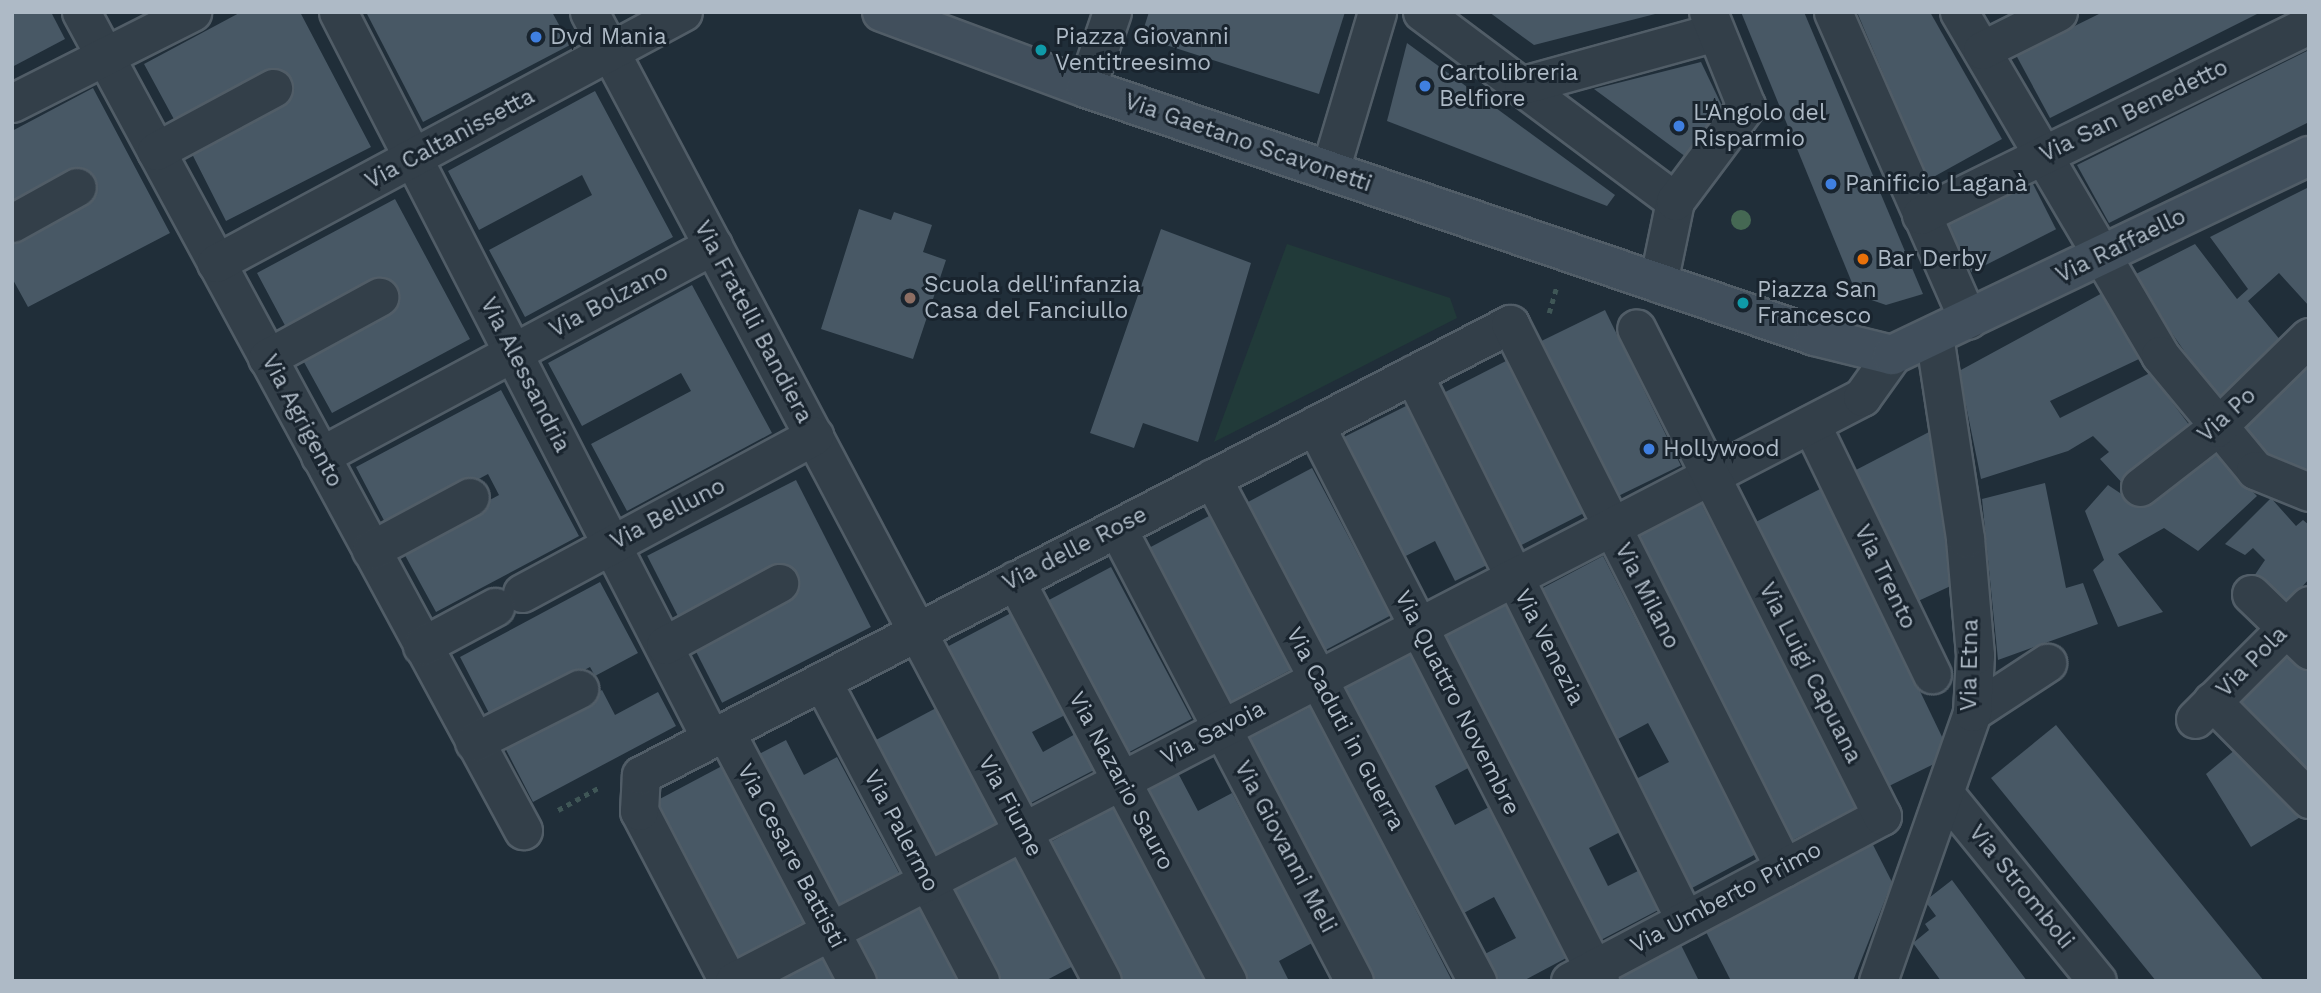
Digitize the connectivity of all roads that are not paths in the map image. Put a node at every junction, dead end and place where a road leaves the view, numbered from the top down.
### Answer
1 (81, 12) edge
2 (191, 12) edge
3 (338, 12) edge
4 (589, 12) edge
5 (683, 12) edge
6 (881, 12) edge
7 (1112, 12) edge
8 (1377, 12) edge
9 (1422, 12) edge
10 (1833, 12) edge
11 (1959, 12) edge
12 (2058, 12) edge
13 (1711, 22) edge
14 (2309, 25) edge
15 (1982, 50) junction
16 (612, 54) junction
17 (105, 57) junction
18 (1523, 85) junction
19 (273, 88) dead end
20 (1086, 88) junction
21 (12, 103) edge
22 (156, 151) junction
23 (2043, 155) junction
24 (2309, 156) edge
25 (413, 159) junction
26 (1330, 170) junction
27 (77, 187) dead end
28 (1669, 197) junction
29 (1921, 215) junction
30 (12, 222) edge
31 (713, 245) junction
32 (2103, 255) junction
33 (216, 263) junction
34 (1658, 283) junction
35 (379, 297) dead end
36 (1510, 324) joint
37 (1636, 328) dead end
38 (1951, 328) junction
39 (2309, 337) edge
40 (513, 353) junction
41 (1892, 355) junction
42 (267, 358) junction
43 (1413, 374) junction
44 (1811, 424) junction
45 (1315, 425) junction
46 (2216, 428) junction
47 (814, 436) junction
48 (320, 456) junction
49 (1212, 478) junction
50 (1701, 480) junction
51 (2140, 487) dead end
52 (2308, 492) edge
53 (470, 497) dead end
54 (1612, 526) junction
55 (1117, 528) junction
56 (612, 544) junction
57 (371, 550) junction
58 (1514, 577) junction
59 (1015, 580) junction
60 (779, 583) dead end
61 (2250, 594) dead end
62 (1418, 627) junction
63 (2301, 628) edge
64 (917, 631) junction
65 (666, 645) junction
66 (422, 646) junction
67 (2048, 663) dead end
68 (1932, 674) dead end
69 (1318, 678) junction
70 (822, 681) junction
71 (579, 689) dead end
72 (1972, 712) junction
73 (1222, 728) junction
74 (718, 735) junction
75 (474, 742) junction
76 (1121, 780) junction
77 (1945, 794) junction
78 (2309, 799) edge
79 (1882, 816) joint
80 (523, 830) road end
81 (1023, 831) junction
82 (1784, 868) junction
83 (927, 880) junction
84 (1685, 920) junction
85 (830, 931) junction
86 (1588, 977) edge
87 (728, 981) edge
88 (734, 981) edge
89 (857, 981) edge
90 (980, 981) edge
91 (1102, 981) edge
92 (1227, 981) edge
93 (1354, 981) edge
94 (1477, 981) edge
95 (1878, 981) edge
96 (2097, 981) edge

1 - 17 street, Via Agrigento
2 - 17 street
3 - 25 street, Via Alessandria
4 - 16 street, Via Fratelli Bandiera
5 - 16 street, Via Caltanissetta
6 - 20 main road, Via Gaetano Scavonetti
7 - 20 street
8 - 26 street
9 - 18 street
10 - 29 street, Via Etna
11 - 15 street
12 - 15 street
13 - 18 street
13 - 28 street
14 - 23 street, Via San Benedetto
15 - 23 street
16 - 25 street, Via Caltanissetta
16 - 31 street, Via Fratelli Bandiera
17 - 21 street
17 - 22 street, Via Agrigento
18 - 28 street
19 - 22 street
20 - 26 main road, Via Gaetano Scavonetti
22 - 33 street, Via Agrigento
23 - 29 street, Via San Benedetto
23 - 32 street
24 - 32 main road, Via Raffaello
25 - 33 street, Via Caltanissetta
25 - 40 street, Via Alessandria
26 - 34 main road, Via Gaetano Scavonetti
27 - 30 street
28 - 34 street
29 - 38 street, Via Etna
31 - 40 street, Via Bolzano
31 - 47 street, Via Fratelli Bandiera
32 - 38 main road, Via Raffaello
32 - 46 street
33 - 42 street, Via Agrigento
34 - 41 main road, Via Gaetano Scavonetti
35 - 42 street
36 - 43 street, Via delle Rose
36 - 54 street, Via Milano
37 - 50 street, Via Luigi Capuana
38 - 41 main road, Via Raffaello
38 - 72 street, Via Etna
39 - 46 street, Via Po
40 - 48 street, Via Bolzano
40 - 56 street, Via Alessandria
41 - 44 street, Via Savoia
42 - 48 street, Via Agrigento
43 - 45 street, Via delle Rose
43 - 58 street, Via Venezia
44 - 50 street, Via Savoia
44 - 68 street, Via Trento
45 - 49 street, Via delle Rose
45 - 62 street, Via Quattro Novembre
46 - 51 street, Via Po
46 - 52 street
47 - 56 street, Via Belluno
47 - 64 street, Via Fratelli Bandiera
48 - 57 street, Via Agrigento
49 - 55 street, Via delle Rose
49 - 69 street, Via Caduti in Guerra
50 - 54 street, Via Savoia
50 - 79 street, Via Luigi Capuana
53 - 57 street
54 - 58 street, Via Savoia
54 - 82 street, Via Milano
55 - 59 street, Via delle Rose
55 - 73 street, Via Giovanni Meli
56 - 65 street, Via Alessandria
56 - 66 street, Via Belluno
57 - 66 street, Via Agrigento
58 - 62 street, Via Savoia
58 - 84 street, Via Venezia
59 - 64 street, Via delle Rose
59 - 76 street, Via Nazario Sauro
60 - 65 street
61 - 63 street
62 - 69 street, Via Savoia
62 - 86 street, Via Quattro Novembre
63 - 78 street, Via Pola
64 - 70 street, Via delle Rose
64 - 81 street, Via Fiume
65 - 74 street, Via Alessandria
66 - 75 street, Via Agrigento
67 - 72 street
69 - 73 street, Via Savoia
69 - 94 street, Via Caduti in Guerra
70 - 74 street, Via delle Rose
70 - 83 street, Via Palermo
71 - 75 street
72 - 77 street, Via Etna
73 - 76 street, Via Savoia
73 - 93 street, Via Giovanni Meli
74 - 85 street, Via Cesare Battisti
74 - 87 street, Via delle Rose
75 - 80 street, Via Agrigento
76 - 81 street, Via Savoia
76 - 92 street, Via Nazario Sauro
77 - 95 street, Via Etna
77 - 96 street, Via Stromboli
79 - 82 street, Via Umberto Primo
81 - 83 street, Via Savoia
81 - 91 street, Via Fiume
82 - 84 street, Via Umberto Primo
83 - 85 street, Via Savoia
83 - 90 street, Via Palermo
84 - 86 street, Via Umberto Primo
85 - 88 street, Via Savoia
85 - 89 street, Via Cesare Battisti

